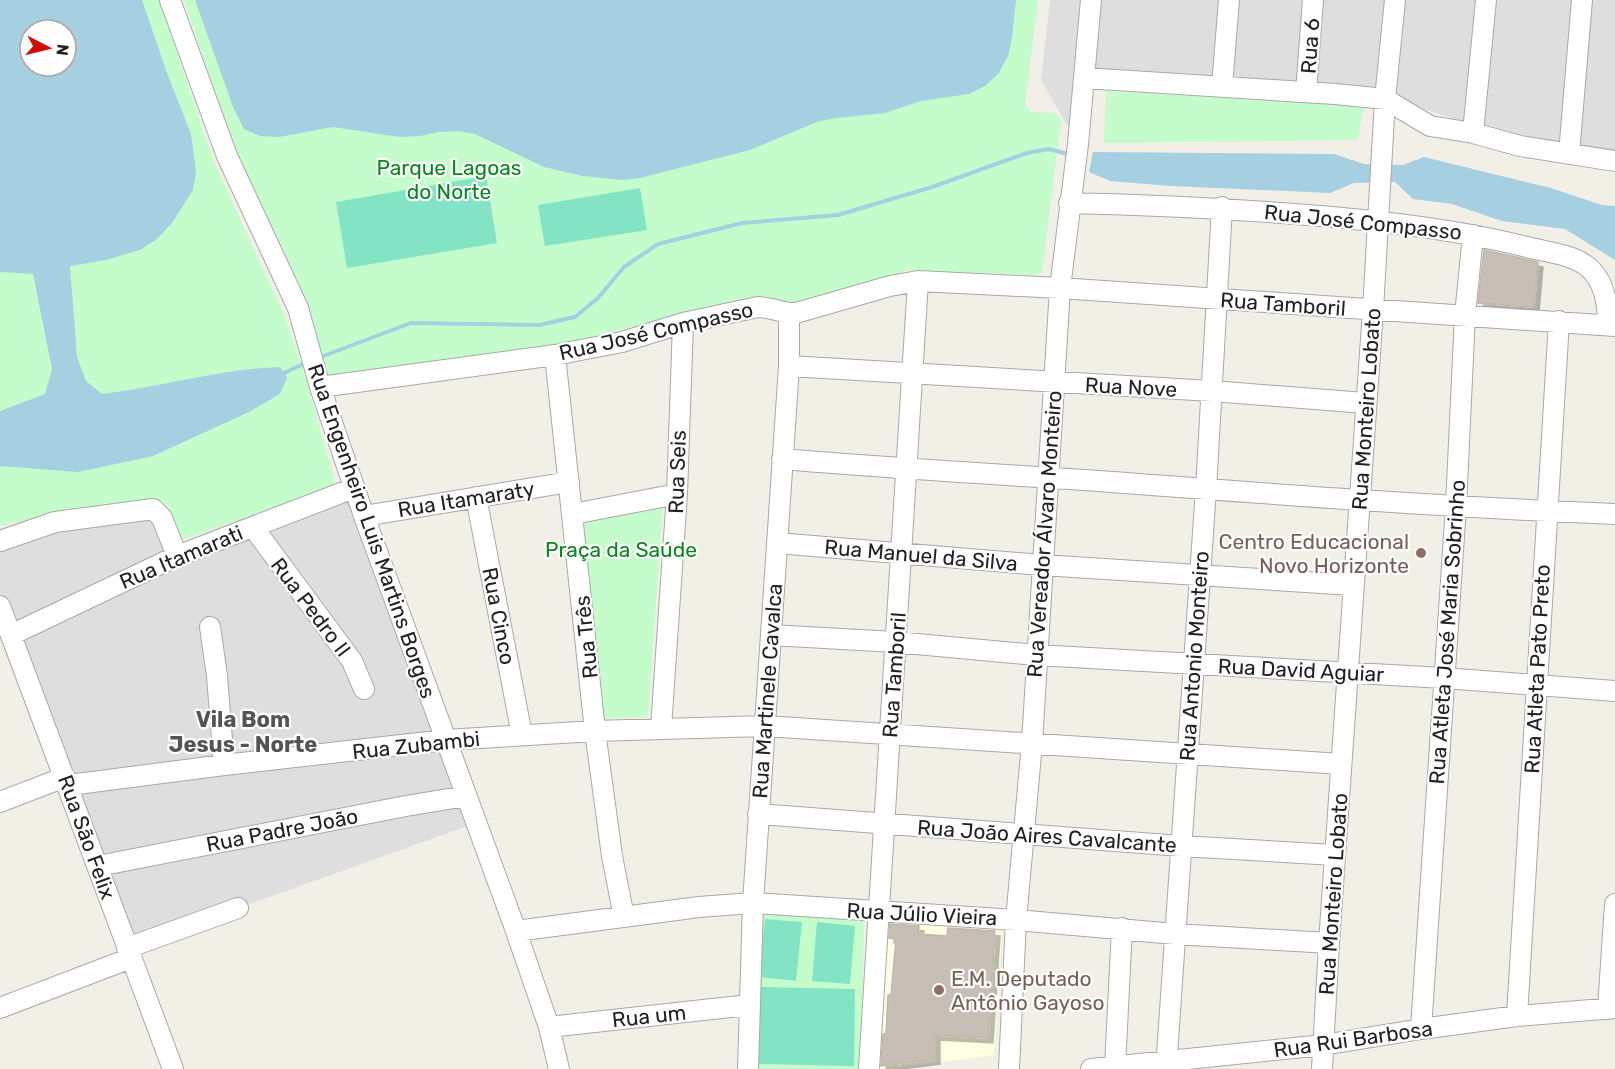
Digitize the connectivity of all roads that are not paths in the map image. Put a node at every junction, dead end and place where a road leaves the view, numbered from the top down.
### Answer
1 (170, 0) edge
2 (1091, 0) edge
3 (1229, 0) edge
4 (1313, 0) edge
5 (1395, 0) edge
6 (1486, 0) edge
7 (1582, 0) edge
8 (1084, 78) junction
9 (1222, 86) junction
10 (1306, 92) junction
11 (1384, 99) junction
12 (1473, 133) junction
13 (1569, 154) junction
14 (1615, 161) edge
15 (1069, 203) junction
16 (1221, 207) junction
17 (1377, 221) junction
18 (1473, 235) junction
19 (918, 281) junction
20 (1060, 288) junction
21 (1216, 299) junction
22 (1373, 310) junction
23 (789, 314) junction
24 (1465, 315) junction
25 (1559, 321) junction
26 (683, 323) junction
27 (1612, 326) edge
28 (555, 355) junction
29 (789, 366) junction
30 (914, 374) junction
31 (319, 381) junction
32 (1054, 383) junction
33 (1212, 391) junction
34 (1365, 403) junction
35 (782, 459) junction
36 (906, 470) junction
37 (1048, 478) junction
38 (568, 482) junction
39 (354, 488) junction
40 (1206, 489) junction
41 (677, 494) junction
42 (476, 497) junction
43 (1359, 500) junction
44 (1456, 506) junction
45 (1546, 511) junction
46 (573, 514) junction
47 (1615, 514) edge
48 (364, 516) junction
49 (253, 527) junction
50 (0, 541) edge
51 (777, 543) junction
52 (902, 554) junction
53 (177, 556) junction
54 (1042, 566) junction
55 (1199, 575) junction
56 (1353, 585) junction
57 (0, 606) edge
58 (210, 627) dead end
59 (11, 635) junction
60 (771, 635) junction
61 (895, 642) junction
62 (1036, 655) junction
63 (1193, 665) junction
64 (1348, 673) junction
65 (1444, 678) junction
66 (1536, 686) junction
67 (364, 689) dead end
68 (1615, 690) edge
69 (765, 726) junction
70 (661, 728) junction
71 (595, 730) junction
72 (522, 735) junction
73 (890, 735) junction
74 (446, 741) junction
75 (1032, 743) junction
76 (1186, 754) junction
77 (1341, 764) junction
78 (224, 765) junction
79 (67, 781) junction
80 (466, 796) junction
81 (0, 802) edge
82 (758, 814) junction
83 (883, 823) junction
84 (1024, 834) junction
85 (1181, 846) junction
86 (1335, 855) junction
87 (98, 866) junction
88 (753, 903) junction
89 (1615, 904) edge
90 (238, 908) dead end
91 (878, 912) junction
92 (624, 917) junction
93 (1016, 920) junction
94 (1122, 928) junction
95 (516, 931) junction
96 (1176, 934) junction
97 (1329, 943) junction
98 (129, 953) junction
99 (748, 1005) junction
100 (0, 1008) edge
101 (1612, 1008) edge
102 (1517, 1016) junction
103 (549, 1027) junction
104 (1421, 1029) junction
105 (1323, 1045) junction
106 (1166, 1065) edge
107 (1115, 1067) junction
108 (173, 1069) edge
109 (559, 1069) edge
110 (748, 1069) edge
111 (869, 1069) edge
112 (1010, 1069) edge
113 (1091, 1069) edge
114 (1322, 1069) edge

1 - 31 street, Rua Engenheiro Luis Martins Borges
2 - 8 street, Rua Vereador Álvaro Monteiro
3 - 9 street
4 - 10 street, Rua 6
5 - 11 street, Rua Monteiro Lobato
6 - 12 street
7 - 13 street
8 - 9 street
8 - 15 street, Rua Vereador Álvaro Monteiro
9 - 10 street
10 - 11 street
11 - 12 street
11 - 17 street, Rua Monteiro Lobato
12 - 13 street
13 - 14 street
15 - 16 street, Rua José Compasso
15 - 20 street, Rua Vereador Álvaro Monteiro
16 - 17 street, Rua José Compasso
16 - 21 street, Rua Antonio Monteiro
17 - 18 street, Rua José Compasso
17 - 22 street, Rua Monteiro Lobato
18 - 24 street, Rua Atleta José Maria Sobrinho
18 - 27 street, Rua José Compasso
19 - 20 street, Rua José Compasso
19 - 23 street, Rua José Compasso
19 - 30 street, Rua Tamboril
20 - 21 street, Rua Tamboril
20 - 32 street, Rua Vereador Álvaro Monteiro
21 - 22 street, Rua Tamboril
21 - 33 street, Rua Antonio Monteiro
22 - 24 street, Rua Tamboril
22 - 34 street, Rua Monteiro Lobato
23 - 26 street, Rua José Compasso
23 - 29 street, Rua Martinele Cavalca
24 - 25 street, Rua Tamboril
24 - 44 street, Rua Atleta José Maria Sobrinho
25 - 27 street, Rua Tamboril
25 - 45 street, Rua Atleta Pato Preto
26 - 28 street, Rua José Compasso
26 - 41 street, Rua Seis
28 - 31 street, Rua José Compasso
28 - 38 street, Rua Três
29 - 30 street, Rua Nove
29 - 35 street, Rua Martinele Cavalca
30 - 32 street, Rua Nove
30 - 36 street, Rua Tamboril
31 - 39 street, Rua Engenheiro Luis Martins Borges
32 - 33 street, Rua Nove
32 - 37 street, Rua Vereador Álvaro Monteiro
33 - 34 street, Rua Nove
33 - 40 street, Rua Antonio Monteiro
34 - 43 street, Rua Monteiro Lobato
35 - 36 street
35 - 51 street, Rua Martinele Cavalca
36 - 37 street
36 - 52 street, Rua Tamboril
37 - 40 street
37 - 54 street, Rua Vereador Álvaro Monteiro
38 - 42 street, Rua Itamaraty
38 - 46 street, Rua Três
39 - 48 street, Rua Engenheiro Luis Martins Borges
39 - 49 street, Rua Itamarati
40 - 43 street
40 - 55 street, Rua Antonio Monteiro
41 - 46 street
41 - 70 street, Rua Seis
42 - 48 street, Rua Itamaraty
42 - 72 street, Rua Cinco
43 - 44 street
43 - 56 street, Rua Monteiro Lobato
44 - 45 street
44 - 65 street, Rua Atleta José Maria Sobrinho
45 - 47 street
45 - 66 street, Rua Atleta Pato Preto
46 - 71 street, Rua Três
48 - 74 street, Rua Engenheiro Luis Martins Borges
49 - 53 street, Rua Itamarati
49 - 67 street, Rua Pedro II
50 - 53 street
51 - 52 street, Rua Manuel da Silva
51 - 60 street, Rua Martinele Cavalca
52 - 54 street, Rua Manuel da Silva
52 - 61 street, Rua Tamboril
53 - 59 street, Rua Itamarati
54 - 55 street, Rua Manuel da Silva
54 - 62 street, Rua Vereador Álvaro Monteiro
55 - 56 street, Rua Manuel da Silva
55 - 63 street, Rua Antonio Monteiro
56 - 64 street, Rua Monteiro Lobato
57 - 59 street, Rua São Felix
58 - 78 street
59 - 79 street, Rua São Felix
60 - 61 street, Rua David Aguiar
60 - 69 street, Rua Martinele Cavalca
61 - 62 street, Rua David Aguiar
61 - 73 street, Rua Tamboril
62 - 63 street, Rua David Aguiar
62 - 75 street, Rua Vereador Álvaro Monteiro
63 - 64 street, Rua David Aguiar
63 - 76 street, Rua Antonio Monteiro
64 - 65 street, Rua David Aguiar
64 - 77 street, Rua Monteiro Lobato
65 - 66 street, Rua David Aguiar
65 - 104 street, Rua Atleta José Maria Sobrinho
66 - 68 street, Rua David Aguiar
66 - 102 street, Rua Atleta Pato Preto
69 - 70 street, Rua Zubambi
69 - 73 street, Rua Zubambi
69 - 82 street, Rua Martinele Cavalca
70 - 71 street, Rua Zubambi
71 - 72 street, Rua Zubambi
71 - 92 street, Rua Três
72 - 74 street, Rua Zubambi
73 - 75 street, Rua Zubambi
73 - 83 street, Rua Tamboril
74 - 78 street, Rua Zubambi
74 - 80 street, Rua Engenheiro Luis Martins Borges
75 - 76 street, Rua Zubambi
75 - 84 street, Rua Vereador Álvaro Monteiro
76 - 77 street, Rua Zubambi
76 - 85 street, Rua Antonio Monteiro
77 - 86 street, Rua Monteiro Lobato
78 - 79 street, Rua Zubambi
79 - 81 street, Rua Zubambi
79 - 87 street, Rua São Felix
80 - 87 street, Rua Padre João
80 - 95 street, Rua Engenheiro Luis Martins Borges
82 - 83 street, Rua João Aires Cavalcante
82 - 88 street, Rua Martinele Cavalca
83 - 84 street, Rua João Aires Cavalcante
83 - 91 street, Rua Tamboril
84 - 85 street, Rua João Aires Cavalcante
84 - 93 street, Rua Vereador Álvaro Monteiro
85 - 86 street, Rua João Aires Cavalcante
85 - 96 street, Rua Antonio Monteiro
86 - 97 street, Rua Monteiro Lobato
87 - 98 street, Rua São Felix
88 - 91 street, Rua Júlio Vieira
88 - 92 street, Rua Júlio Vieira
88 - 99 street, Rua Martinele Cavalca
89 - 101 street
90 - 98 street
91 - 93 street, Rua Júlio Vieira
91 - 111 street, Rua Tamboril
92 - 95 street, Rua Júlio Vieira
93 - 94 street, Rua Júlio Vieira
93 - 112 street, Rua Vereador Álvaro Monteiro
94 - 96 street, Rua Júlio Vieira
94 - 107 street
95 - 103 street, Rua Engenheiro Luis Martins Borges
96 - 97 street, Rua Júlio Vieira
96 - 106 street, Rua Antonio Monteiro
97 - 105 street, Rua Monteiro Lobato
98 - 100 street
98 - 108 street, Rua São Felix
99 - 103 street, Rua um
99 - 110 street, Rua Martinele Cavalca
101 - 102 street, Rua Rui Barbosa
102 - 104 street, Rua Rui Barbosa
103 - 109 street, Rua Engenheiro Luis Martins Borges
104 - 105 street, Rua Rui Barbosa
105 - 106 street, Rua Rui Barbosa
105 - 114 street, Rua Monteiro Lobato
106 - 107 street, Rua Rui Barbosa
107 - 113 street, Rua Rui Barbosa

